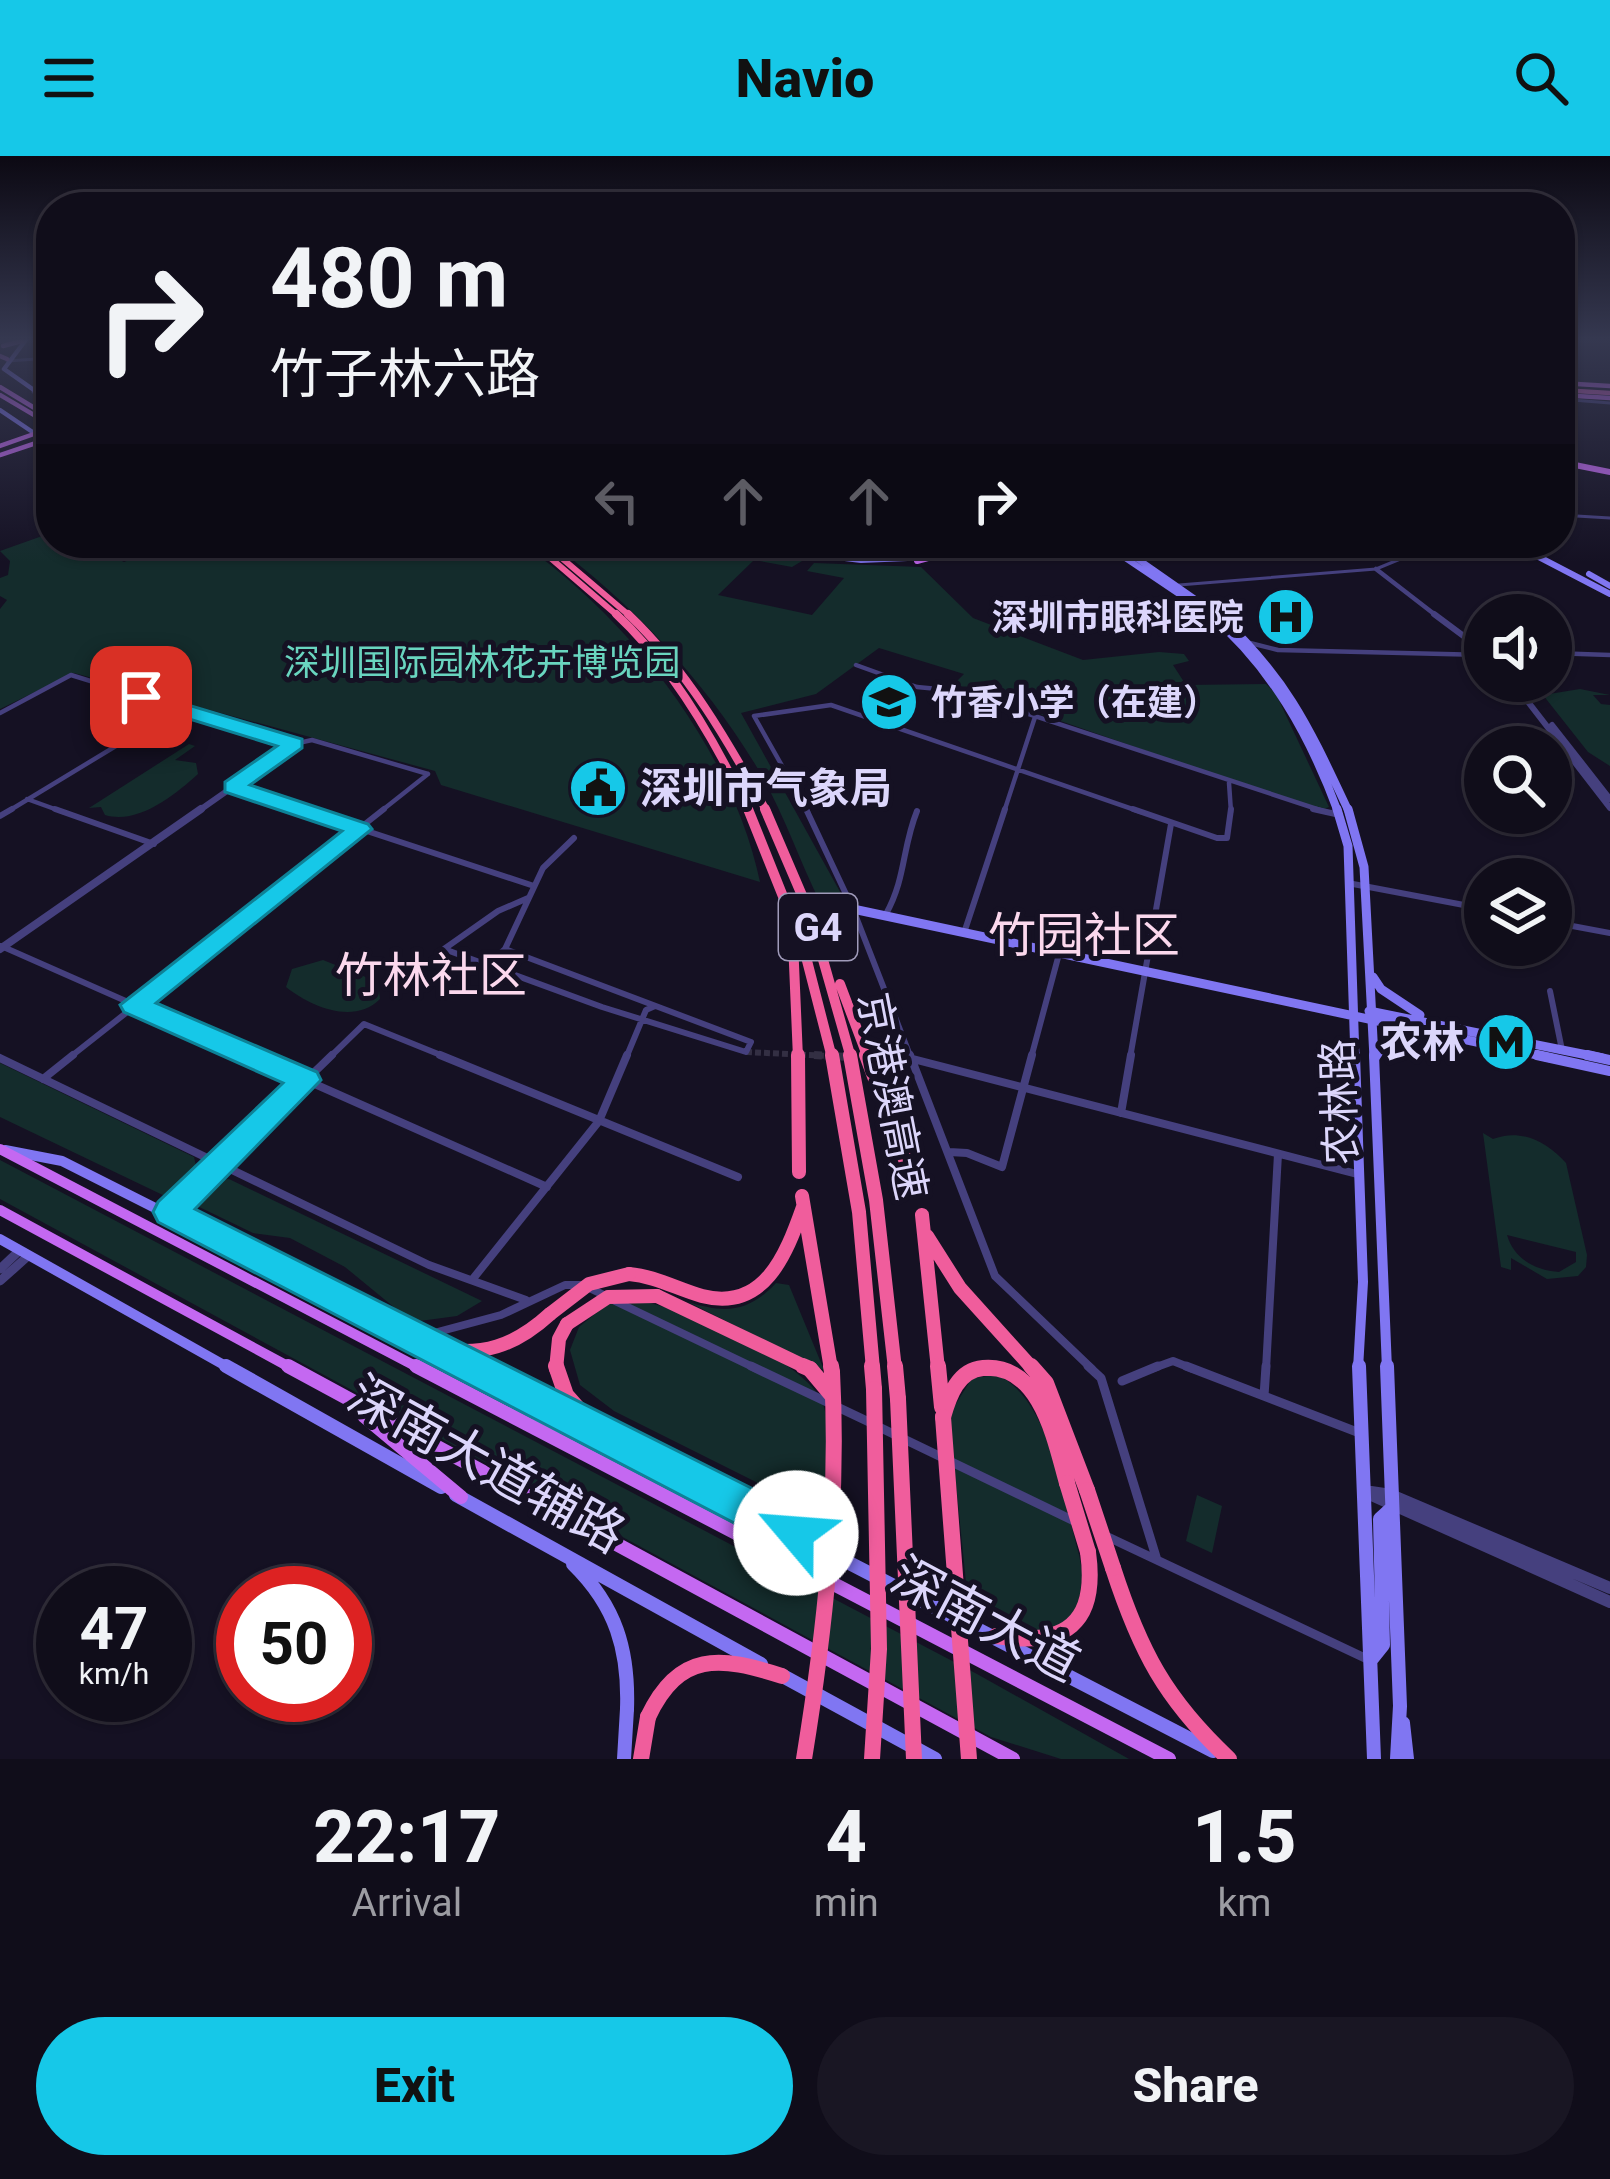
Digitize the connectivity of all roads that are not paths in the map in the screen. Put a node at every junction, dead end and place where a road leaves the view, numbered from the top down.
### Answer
1 (3, 412) edge
2 (24, 412) edge
3 (23, 424) junction
4 (34, 434) joint
5 (10, 442) junction
6 (36, 443) edge
7 (18, 449) junction
8 (0, 450) edge
9 (1575, 467) edge
10 (1610, 474) edge
11 (1575, 516) edge
12 (1610, 518) edge
13 (549, 558) edge
14 (561, 558) edge
15 (838, 558) edge
16 (929, 558) edge
17 (978, 558) edge
18 (1131, 558) edge
19 (1132, 558) edge
20 (1403, 558) edge
21 (1543, 558) edge
22 (1550, 558) edge
23 (917, 561) junction
24 (1376, 569) junction
25 (1179, 585) junction
26 (1610, 590) edge
27 (1464, 635) edge
28 (1238, 640) junction
29 (1251, 644) junction
30 (1464, 651) edge
31 (1572, 655) edge
32 (1610, 656) edge
33 (856, 665) dead end
34 (1532, 702) edge
35 (176, 709) junction
36 (0, 713) edge
37 (1035, 717) junction
38 (294, 744) junction
39 (1018, 767) junction
40 (1229, 783) junction
41 (233, 787) junction
42 (1602, 789) edge
43 (27, 799) junction
44 (1610, 799) edge
45 (1610, 808) edge
46 (917, 811) dead end
47 (1340, 815) junction
48 (0, 816) edge
49 (1171, 824) junction
50 (360, 829) junction
51 (574, 838) dead end
52 (154, 844) junction
53 (1359, 885) junction
54 (534, 886) junction
55 (529, 897) junction
56 (1464, 905) edge
57 (788, 908) junction
58 (853, 909) junction
59 (886, 916) junction
60 (1572, 926) edge
61 (819, 930) junction
62 (964, 933) junction
63 (1610, 933) edge
64 (2, 949) edge
65 (505, 949) junction
66 (1059, 954) junction
67 (488, 965) junction
68 (1370, 969) junction
69 (1146, 973) junction
70 (1550, 991) dead end
71 (134, 1005) junction
72 (659, 1005) junction
73 (1372, 1015) junction
74 (1355, 1016) junction
75 (643, 1017) junction
76 (1443, 1030) junction
77 (1562, 1050) junction
78 (0, 1058) edge
79 (913, 1059) junction
80 (1610, 1060) edge
81 (1373, 1063) junction
82 (1610, 1071) edge
83 (43, 1079) junction
84 (306, 1080) junction
85 (1023, 1088) junction
86 (1121, 1113) junction
87 (599, 1121) junction
88 (0, 1149) edge
89 (949, 1152) junction
90 (1278, 1154) junction
91 (220, 1164) junction
92 (799, 1172) dead end
93 (1360, 1175) junction
94 (738, 1177) dead end
95 (547, 1187) junction
96 (916, 1189) dead end
97 (0, 1210) edge
98 (170, 1212) junction
99 (922, 1215) dead end
100 (927, 1236) junction
101 (0, 1239) edge
102 (24, 1253) junction
103 (0, 1269) edge
104 (470, 1281) junction
105 (0, 1282) edge
106 (530, 1301) junction
107 (416, 1338) junction
108 (435, 1348) junction
109 (1122, 1381) dead end
110 (1264, 1396) junction
111 (346, 1401) junction
112 (836, 1415) junction
113 (943, 1417) junction
114 (521, 1418) junction
115 (597, 1430) junction
116 (1361, 1433) junction
117 (1363, 1491) junction
118 (461, 1498) junction
119 (1391, 1502) junction
120 (560, 1553) junction
121 (1157, 1560) junction
122 (1581, 1582) junction
123 (1610, 1588) edge
124 (1610, 1602) edge
125 (996, 1636) junction
126 (1370, 1660) junction
127 (782, 1676) junction
128 (1400, 1706) junction
129 (624, 1759) edge
130 (641, 1759) edge
131 (804, 1759) edge
132 (872, 1759) edge
133 (914, 1759) edge
134 (934, 1759) edge
135 (969, 1759) edge
136 (1012, 1759) edge
137 (1169, 1759) edge
138 (1229, 1759) edge
139 (1370, 1759) edge
140 (1397, 1759) edge
141 (1407, 1759) edge

1 - 3 main road
2 - 3 main road
3 - 4 main road
4 - 5 main road
5 - 7 main road
5 - 8 main road
6 - 7 main road
7 - 8 main road
9 - 10 main road
11 - 12 street
13 - 57 highway, 京港澳高速 / G4
14 - 61 highway, 京港澳高速 / G4
15 - 23 main road
16 - 23 main road
17 - 23 main road
18 - 28 main road, 农林路
19 - 25 main road, 农林路
20 - 24 street
21 - 26 main road
22 - 26 main road
24 - 25 street
24 - 27 street
25 - 29 main road, 农林路
28 - 29 street
28 - 47 main road, 农林路
29 - 30 street
29 - 53 main road, 农林路
31 - 32 street
33 - 37 street
34 - 42 street
35 - 36 street
35 - 38 street
35 - 43 street
37 - 39 street
37 - 40 street
38 - 41 street
38 - 50 street
39 - 49 street
39 - 58 street
39 - 62 street
40 - 47 street
40 - 49 street
41 - 50 street
41 - 52 street
42 - 44 street
42 - 45 street
43 - 48 street
43 - 52 street
46 - 59 street
47 - 53 main road, 农林路
49 - 69 street
50 - 54 street
50 - 71 street
51 - 54 street
52 - 64 street
53 - 56 street
53 - 68 main road, 农林路
53 - 74 main road, 农林路
54 - 55 street
55 - 65 street
55 - 67 street
57 - 92 highway
57 - 132 highway, 京港澳高速 / G4, bridge
58 - 59 main road
58 - 79 street
59 - 62 main road
60 - 63 street
61 - 96 highway
61 - 133 highway, 京港澳高速 / G4, bridge
62 - 66 main road
64 - 71 street
65 - 67 street
65 - 72 street
66 - 69 main road
66 - 85 street
67 - 75 street
68 - 73 main road, 农林路
68 - 76 main road
69 - 74 main road
69 - 86 street
70 - 77 street
71 - 83 street
71 - 84 street
72 - 75 street
72 - 75 street
73 - 74 main road
73 - 76 main road
73 - 81 main road, 农林路
74 - 93 main road, 农林路
75 - 87 street
76 - 77 main road
76 - 81 main road
76 - 82 main road
77 - 80 main road
78 - 83 street
79 - 85 street
79 - 89 street
81 - 119 main road, 农林路
83 - 91 street
84 - 87 street
84 - 91 street
84 - 95 street
85 - 86 street
85 - 89 street
86 - 90 street
87 - 94 street
87 - 95 street
88 - 98 main road, 深南大道辅路
88 - 114 main road, 深南大道
89 - 121 street
90 - 93 street
90 - 110 street
91 - 98 street
91 - 104 street
93 - 116 main road, 农林路
95 - 104 street
97 - 111 main road
98 - 107 main road, 深南大道辅路
99 - 100 highway
100 - 113 highway
100 - 138 highway, bridge
101 - 102 main road, 深南大道辅路
102 - 103 street
102 - 105 street
102 - 118 main road, 深南大道辅路
104 - 106 street
106 - 107 street
106 - 121 street
107 - 108 main road, 深南大道辅路
108 - 112 highway, bridge
108 - 115 main road, 深南大道辅路
109 - 110 street
110 - 116 street
111 - 118 main road
111 - 136 main road
112 - 115 highway, bridge
112 - 131 highway, bridge
113 - 125 highway, bridge
113 - 135 highway, bridge
114 - 115 main road
114 - 137 main road, 深南大道
115 - 125 main road, 深南大道辅路
116 - 117 main road, 农林路
117 - 119 street
117 - 126 main road, 农林路
118 - 120 main road, 深南大道辅路
119 - 122 street
119 - 126 main road
119 - 128 main road, 农林路
120 - 127 main road, 深南大道辅路
120 - 129 main road, bridge
121 - 126 street
122 - 123 street
122 - 124 street
125 - 138 main road, 深南大道辅路
126 - 139 main road, 农林路
127 - 130 highway, bridge
127 - 134 main road, 深南大道辅路
128 - 140 main road, 农林路
128 - 141 main road

